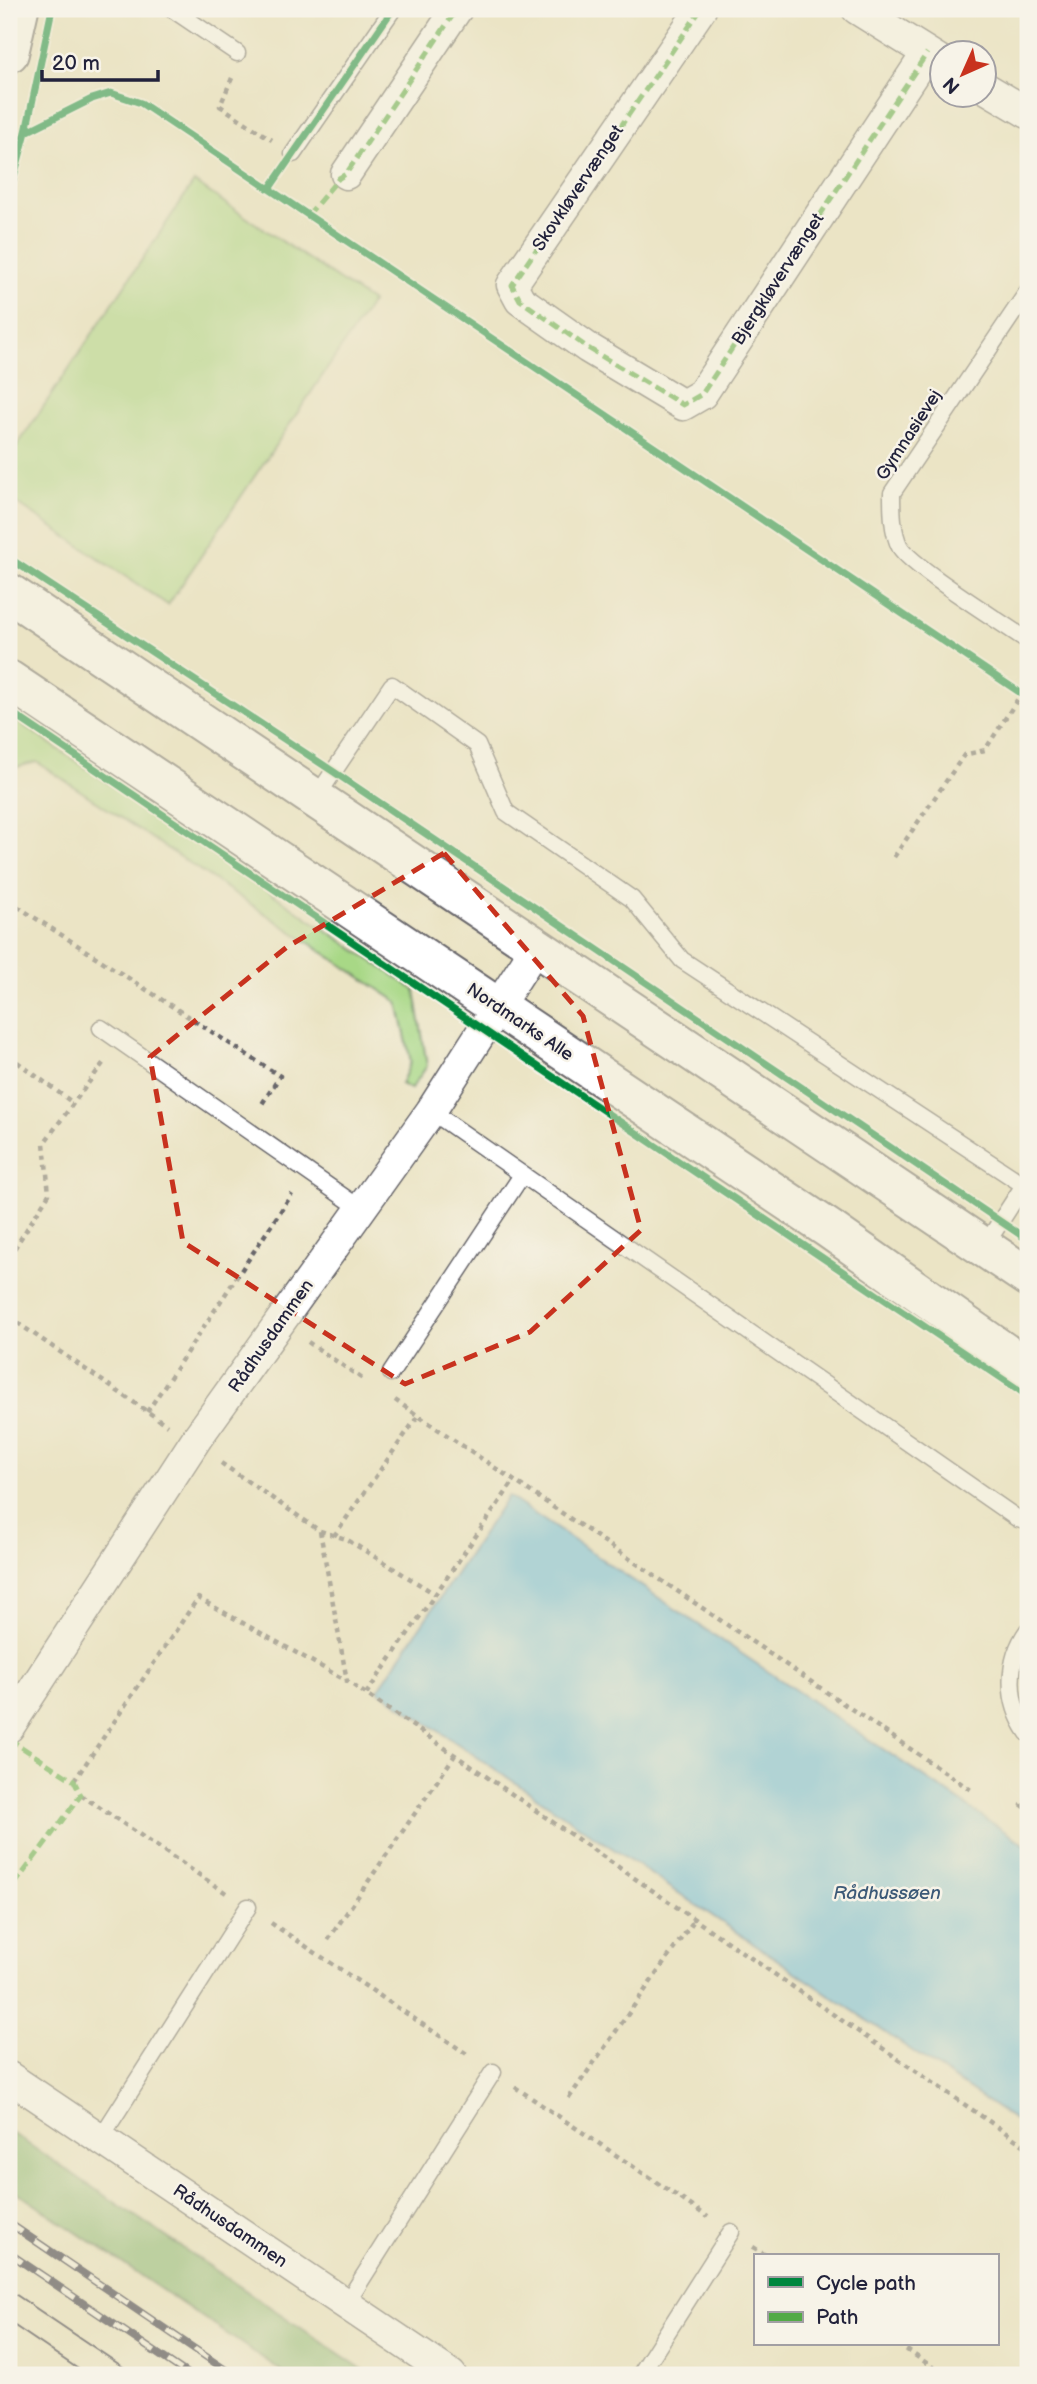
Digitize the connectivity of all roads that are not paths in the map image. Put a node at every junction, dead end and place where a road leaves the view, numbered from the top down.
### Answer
1 (19, 9) edge
2 (172, 9) edge
3 (393, 9) edge
4 (457, 9) edge
5 (701, 9) edge
6 (857, 9) edge
7 (9, 53) edge
8 (237, 53) road end
9 (928, 54) edge
10 (928, 68) edge
11 (998, 95) edge
12 (1028, 113) edge
13 (293, 153) road end
14 (346, 174) dead end
15 (1028, 291) edge
16 (588, 348) joint
17 (9, 593) edge
18 (1028, 640) edge
19 (9, 680) edge
20 (315, 799) junction
21 (536, 947) junction
22 (498, 1007) junction
23 (101, 1028) dead end
24 (430, 1111) junction
25 (522, 1175) junction
26 (361, 1209) junction
27 (984, 1247) junction
28 (1028, 1278) edge
29 (1028, 1369) edge
30 (391, 1373) dead end
31 (1028, 1522) edge
32 (1028, 1630) edge
33 (9, 1727) edge
34 (1028, 1733) edge
35 (248, 1907) road end
36 (493, 2071) road end
37 (9, 2077) edge
38 (100, 2139) junction
39 (731, 2232) road end
40 (346, 2304) junction
41 (451, 2375) edge
42 (640, 2375) edge

1 - 7 street
2 - 8 lane
3 - 13 lane
4 - 14 street
5 - 16 street, Skovkløvervænget
6 - 9 street
10 - 16 street, Bjergkløvervænget
11 - 12 street
15 - 18 lane, Gymnasievej
17 - 20 street
19 - 22 street, Nordmarks Alle
20 - 21 street
20 - 27 lane
21 - 22 street, Rådhusdammen
21 - 27 street
22 - 24 street, Rådhusdammen
22 - 29 street, Nordmarks Alle
23 - 26 lane
24 - 25 lane
24 - 26 street, Rådhusdammen
25 - 30 lane
25 - 31 lane
26 - 33 street, Rådhusdammen
27 - 28 street
32 - 34 lane
35 - 38 lane
36 - 40 lane
37 - 38 street, Rådhusdammen
38 - 40 street, Rådhusdammen
39 - 42 lane
40 - 41 street, Rådhusdammen

